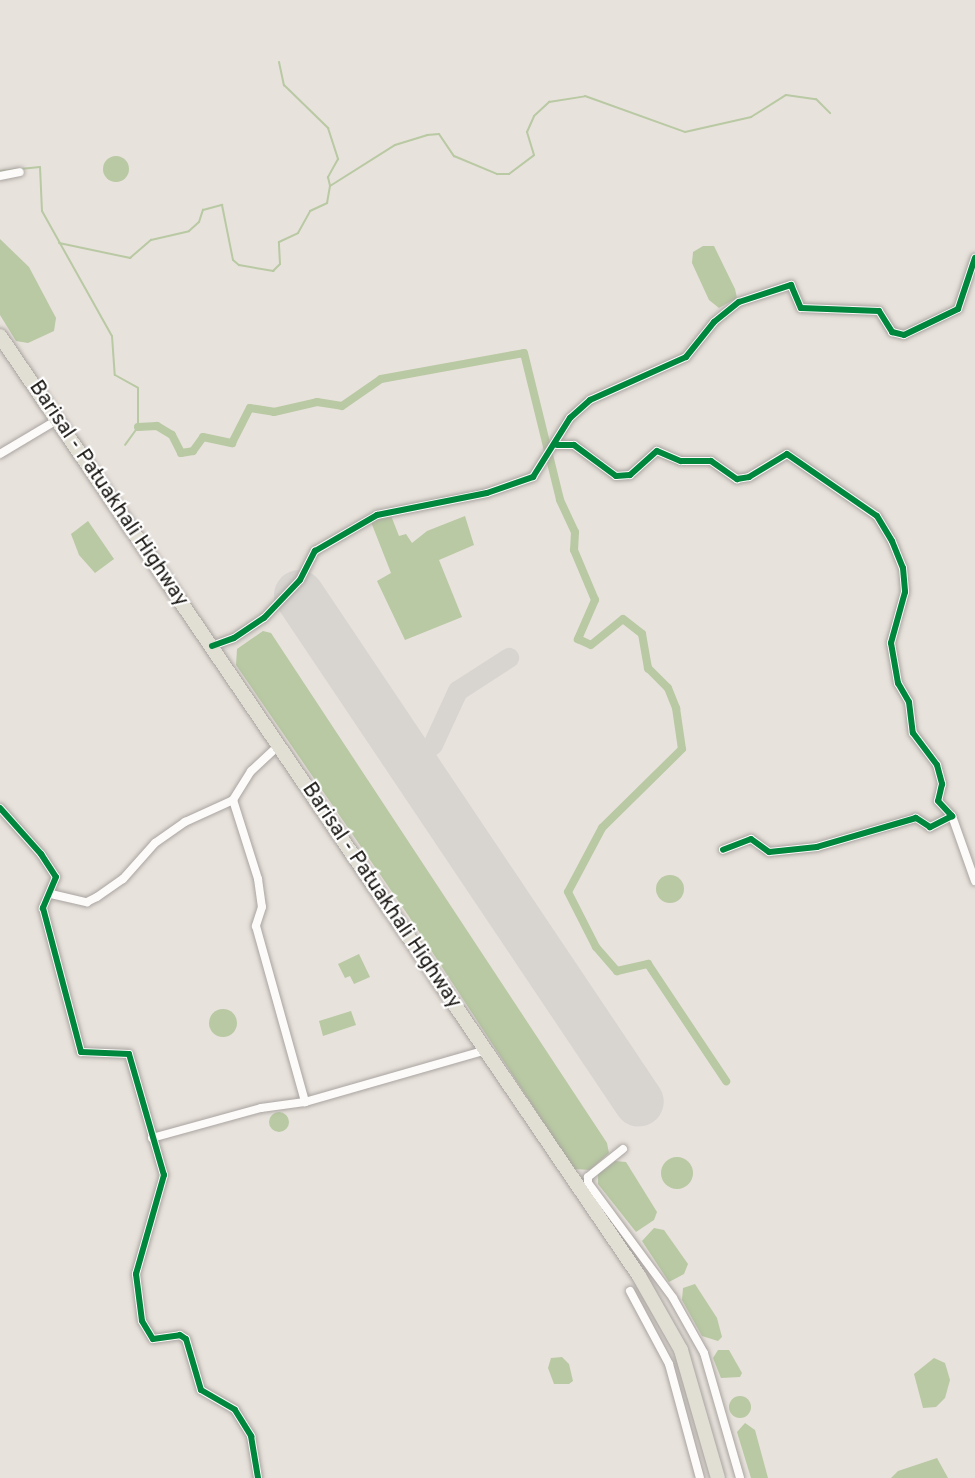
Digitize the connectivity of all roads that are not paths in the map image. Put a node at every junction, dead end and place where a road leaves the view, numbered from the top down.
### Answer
1 (20, 172) dead end
2 (0, 176) edge
3 (975, 258) edge
4 (0, 336) edge
5 (57, 420) junction
6 (557, 445) junction
7 (0, 454) edge
8 (212, 646) junction
9 (278, 746) junction
10 (233, 800) junction
11 (0, 808) edge
12 (952, 816) junction
13 (723, 850) dead end
14 (975, 881) edge
15 (51, 894) junction
16 (486, 1050) junction
17 (305, 1102) junction
18 (152, 1137) junction
19 (623, 1149) dead end
20 (630, 1291) dead end
21 (258, 1478) edge
22 (700, 1478) edge
23 (718, 1478) edge
24 (740, 1478) edge

1 - 2 street
3 - 6 street
4 - 5 highway, Barisal - Patuakhali Highway
5 - 7 street
5 - 8 highway, Barisal - Patuakhali Highway
6 - 8 street
6 - 12 street
8 - 9 highway, Barisal - Patuakhali Highway
9 - 10 street
9 - 16 highway, Barisal - Patuakhali Highway
10 - 15 street
10 - 17 street
11 - 15 street
12 - 13 street
12 - 14 street
15 - 18 street
16 - 17 street
16 - 23 highway, Barisal - Patuakhali Highway
17 - 18 street
18 - 21 street
19 - 24 street
20 - 22 street

